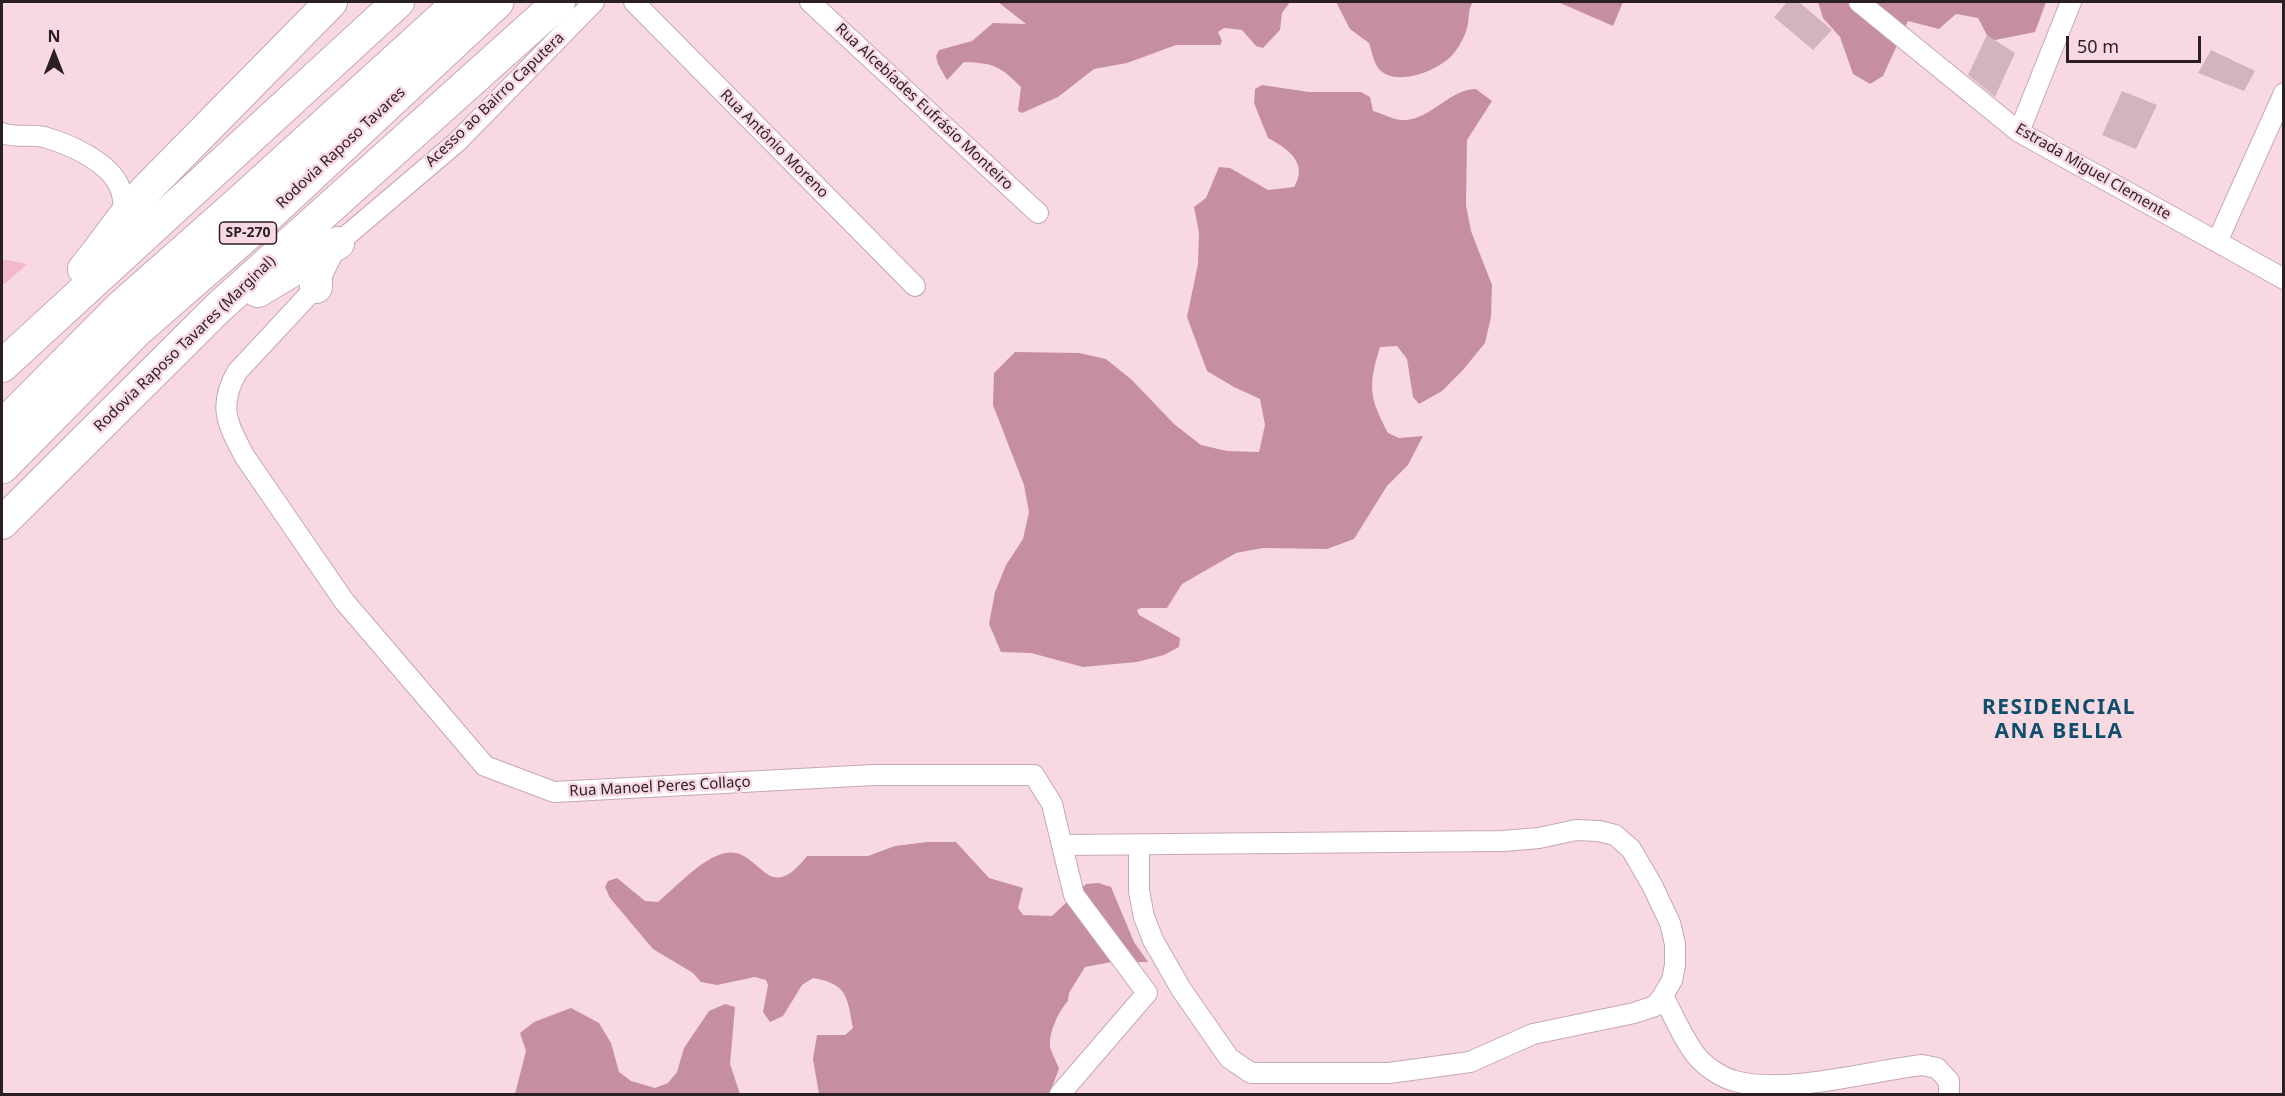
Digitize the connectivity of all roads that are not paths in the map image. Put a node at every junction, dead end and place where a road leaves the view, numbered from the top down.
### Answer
1 (331, 2) edge
2 (398, 2) edge
3 (459, 2) edge
4 (497, 2) edge
5 (559, 2) edge
6 (594, 2) edge
7 (633, 2) edge
8 (810, 2) edge
9 (1859, 2) edge
10 (2071, 2) edge
11 (2283, 93) edge
12 (2019, 132) junction
13 (2, 133) edge
14 (112, 174) junction
15 (158, 177) junction
16 (1038, 213) dead end
17 (124, 216) junction
18 (2217, 242) junction
19 (338, 243) joint
20 (309, 276) junction
21 (2283, 279) edge
22 (915, 286) dead end
23 (203, 324) junction
24 (2, 360) edge
25 (2, 366) edge
26 (2, 427) edge
27 (2, 467) edge
28 (2, 523) edge
29 (1062, 845) junction
30 (1139, 845) junction
31 (1663, 996) junction
32 (1060, 1095) edge
33 (1949, 1095) edge

1 - 15 highway
2 - 25 highway
3 - 26 highway, Rodovia Raposo Tavares / SP-270
4 - 27 highway, Rodovia Raposo Tavares / SP-270
5 - 23 highway, Rodovia Raposo Tavares (Marginal) / SP-270
6 - 19 street, Acesso ao Bairro Caputera
7 - 22 street, Rua Antônio Moreno
8 - 16 street, Rua Alcebíades Eufrásio Monteiro
9 - 12 street, Estrada Miguel Clemente
10 - 12 street
11 - 18 street
12 - 18 street, Estrada Miguel Clemente
13 - 14 street
14 - 15 street
14 - 17 street
15 - 17 highway
17 - 24 highway
18 - 21 street, Estrada Miguel Clemente
19 - 20 highway
20 - 23 highway
20 - 29 street, Rua Manoel Peres Collaço
23 - 28 highway, Rodovia Raposo Tavares (Marginal) / SP-270
29 - 30 street
29 - 32 street, Rua Manoel Peres Collaço
30 - 31 street
30 - 31 street
31 - 33 street

